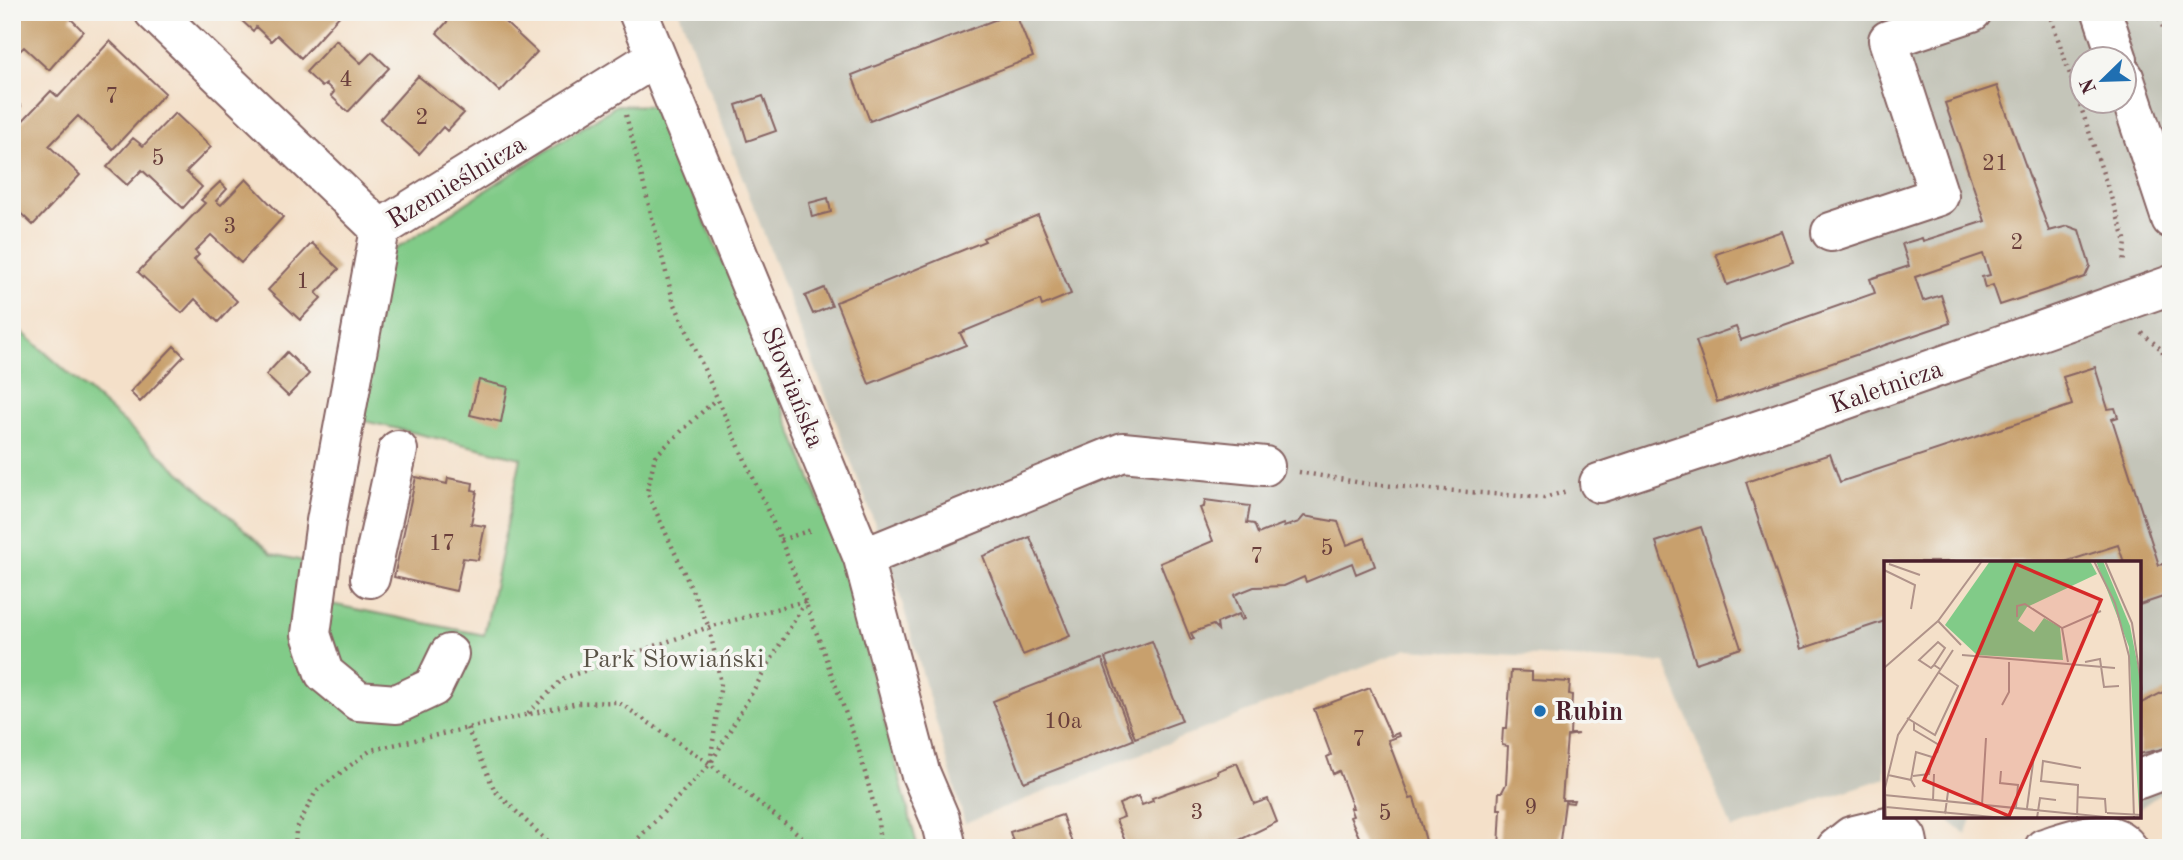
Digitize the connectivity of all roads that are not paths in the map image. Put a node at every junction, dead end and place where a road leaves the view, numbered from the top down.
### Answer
1 (154, 12) edge
2 (639, 12) edge
3 (1972, 12) edge
4 (2102, 12) edge
5 (2113, 46) edge
6 (656, 57) junction
7 (2136, 116) edge
8 (2171, 219) edge
9 (380, 229) junction
10 (1832, 232) dead end
11 (2171, 285) edge
12 (398, 450) dead end
13 (1265, 466) road end
14 (1599, 483) road end
15 (326, 521) junction
16 (380, 531) junction
17 (863, 558) junction
18 (370, 578) dead end
19 (449, 654) dead end
20 (2171, 766) edge
21 (920, 772) junction
22 (2141, 778) edge
23 (930, 848) edge
24 (947, 848) edge
25 (1836, 848) edge
26 (1909, 848) edge
27 (2044, 848) edge
28 (2128, 848) edge

1 - 9 street, Rzemieślnicza
2 - 6 street, Słowiańska
3 - 10 street
4 - 5 street
6 - 9 street, Rzemieślnicza
6 - 17 street, Słowiańska
7 - 8 street
9 - 15 street
11 - 14 street, Kaletnicza
12 - 16 street
13 - 17 street
15 - 16 street
15 - 19 street
16 - 18 street
17 - 21 street, Słowiańska
20 - 22 street
21 - 23 street
21 - 24 street
25 - 26 street
27 - 28 street

